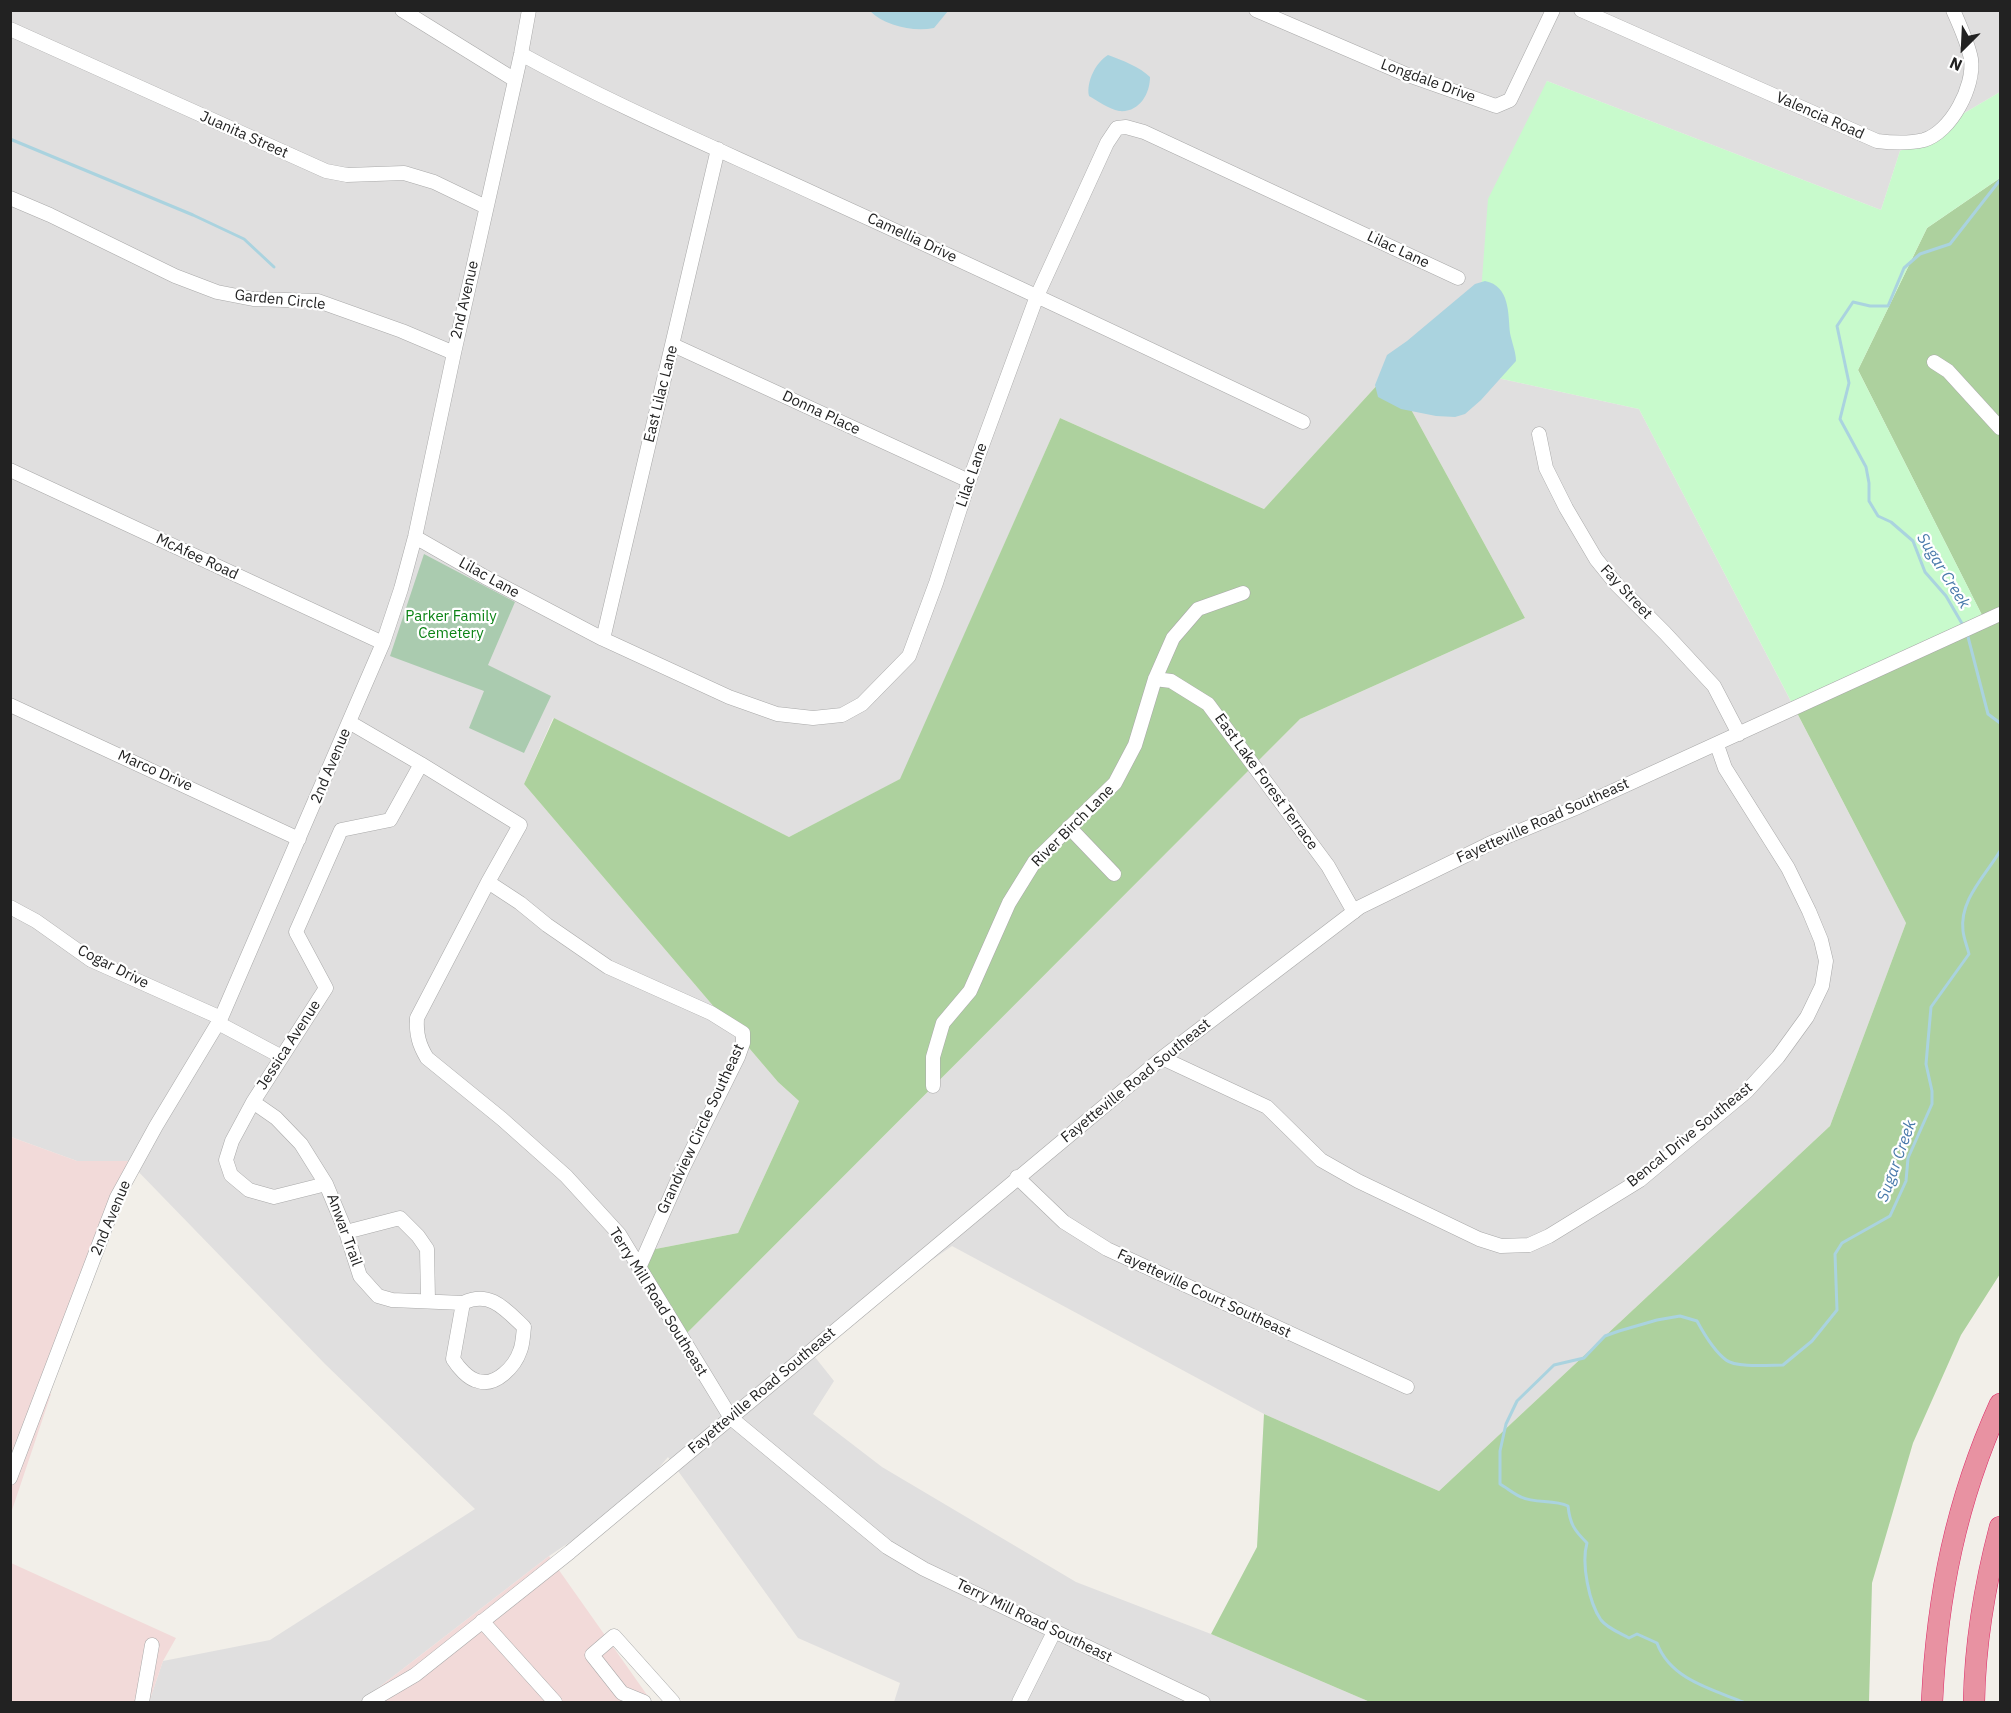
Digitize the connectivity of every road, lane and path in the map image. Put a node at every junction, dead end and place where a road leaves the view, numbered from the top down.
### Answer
1 (402, 10) edge
2 (529, 10) edge
3 (1256, 10) edge
4 (1553, 10) edge
5 (1581, 10) edge
6 (1953, 10) edge
7 (10, 29) edge
8 (521, 54) junction
9 (515, 80) junction
10 (718, 149) junction
11 (10, 198) edge
12 (486, 207) junction
13 (1458, 278) dead end
14 (1037, 296) junction
15 (673, 345) junction
16 (454, 353) junction
17 (1934, 362) dead end
18 (1303, 422) dead end
19 (2001, 428) edge
20 (1539, 435) dead end
21 (10, 470) edge
22 (969, 481) junction
23 (416, 537) junction
24 (1243, 593) dead end
25 (2001, 614) edge
26 (603, 639) junction
27 (383, 643) junction
28 (1155, 679) junction
29 (10, 705) edge
30 (349, 722) junction
31 (1739, 734) junction
32 (1717, 745) junction
33 (421, 764) junction
34 (1069, 827) junction
35 (299, 838) junction
36 (1114, 874) dead end
37 (488, 882) junction
38 (10, 907) edge
39 (1354, 912) junction
40 (219, 1020) junction
41 (282, 1057) junction
42 (1162, 1058) junction
43 (933, 1086) dead end
44 (253, 1102) junction
45 (1017, 1177) junction
46 (326, 1184) junction
47 (346, 1232) junction
48 (639, 1268) junction
49 (428, 1300) junction
50 (463, 1303) junction
51 (1407, 1388) dead end
52 (2001, 1404) edge
53 (731, 1418) junction
54 (10, 1478) edge
55 (2001, 1527) edge
56 (482, 1622) junction
57 (1054, 1632) junction
58 (152, 1645) dead end
59 (142, 1702) edge
60 (369, 1702) edge
61 (555, 1702) edge
62 (644, 1702) edge
63 (673, 1702) edge
64 (1019, 1702) edge
65 (1203, 1702) edge
66 (1932, 1702) edge
67 (1974, 1702) edge

1 - 9 street
2 - 8 street, 2nd Avenue
3 - 4 street, Longdale Drive
5 - 6 street, Valencia Road
7 - 12 street, Juanita Street
8 - 9 street, 2nd Avenue
8 - 10 street, Camellia Drive
9 - 12 street, 2nd Avenue
10 - 14 street, Camellia Drive
10 - 15 street, East Lilac Lane
11 - 16 street, Garden Circle
12 - 16 street, 2nd Avenue
13 - 14 street, Lilac Lane
14 - 18 street, Camellia Drive
14 - 22 street, Lilac Lane
15 - 22 street, Donna Place
15 - 26 street, East Lilac Lane
16 - 23 street, 2nd Avenue
17 - 19 street
20 - 31 street, Fay Street
21 - 27 street, McAfee Road
22 - 26 street, Lilac Lane
23 - 26 street, Lilac Lane
23 - 27 street, 2nd Avenue
24 - 28 street, River Birch Lane
25 - 31 street, Fayetteville Road Southeast
27 - 30 street, 2nd Avenue
28 - 34 street, River Birch Lane
28 - 39 street, East Lake Forest Terrace
29 - 35 street, Marco Drive
30 - 33 street, Terry Mill Road Southeast
30 - 35 street, 2nd Avenue
31 - 32 street, Fayetteville Road Southeast
32 - 39 street, Fayetteville Road Southeast
32 - 42 street, Bencal Drive Southeast
33 - 37 street, Terry Mill Road Southeast
33 - 41 street, Jessica Avenue
34 - 36 street
34 - 43 street, River Birch Lane
35 - 40 street, 2nd Avenue
37 - 48 street, Terry Mill Road Southeast
37 - 48 street, Grandview Circle Southeast
38 - 40 street, Cogar Drive
39 - 42 street, Fayetteville Road Southeast
40 - 41 street, Cogar Drive
40 - 54 street, 2nd Avenue
41 - 44 street, Jessica Avenue
42 - 45 street, Fayetteville Road Southeast
44 - 46 street, Anwar Trail
44 - 46 street, Jessica Avenue
45 - 51 street, Fayetteville Court Southeast
45 - 53 street, Fayetteville Road Southeast
46 - 47 street, Anwar Trail
47 - 49 street, Anwar Trail
47 - 49 street
48 - 53 street, Terry Mill Road Southeast
49 - 50 street, Anwar Trail
50 - 50 street, Anwar Trail
52 - 66 highway
53 - 56 street, Fayetteville Road Southeast
53 - 57 street, Terry Mill Road Southeast
55 - 67 highway
56 - 60 street, Fayetteville Road Southeast
56 - 61 street
57 - 64 street
57 - 65 street, Terry Mill Road Southeast
58 - 59 street
62 - 63 street

